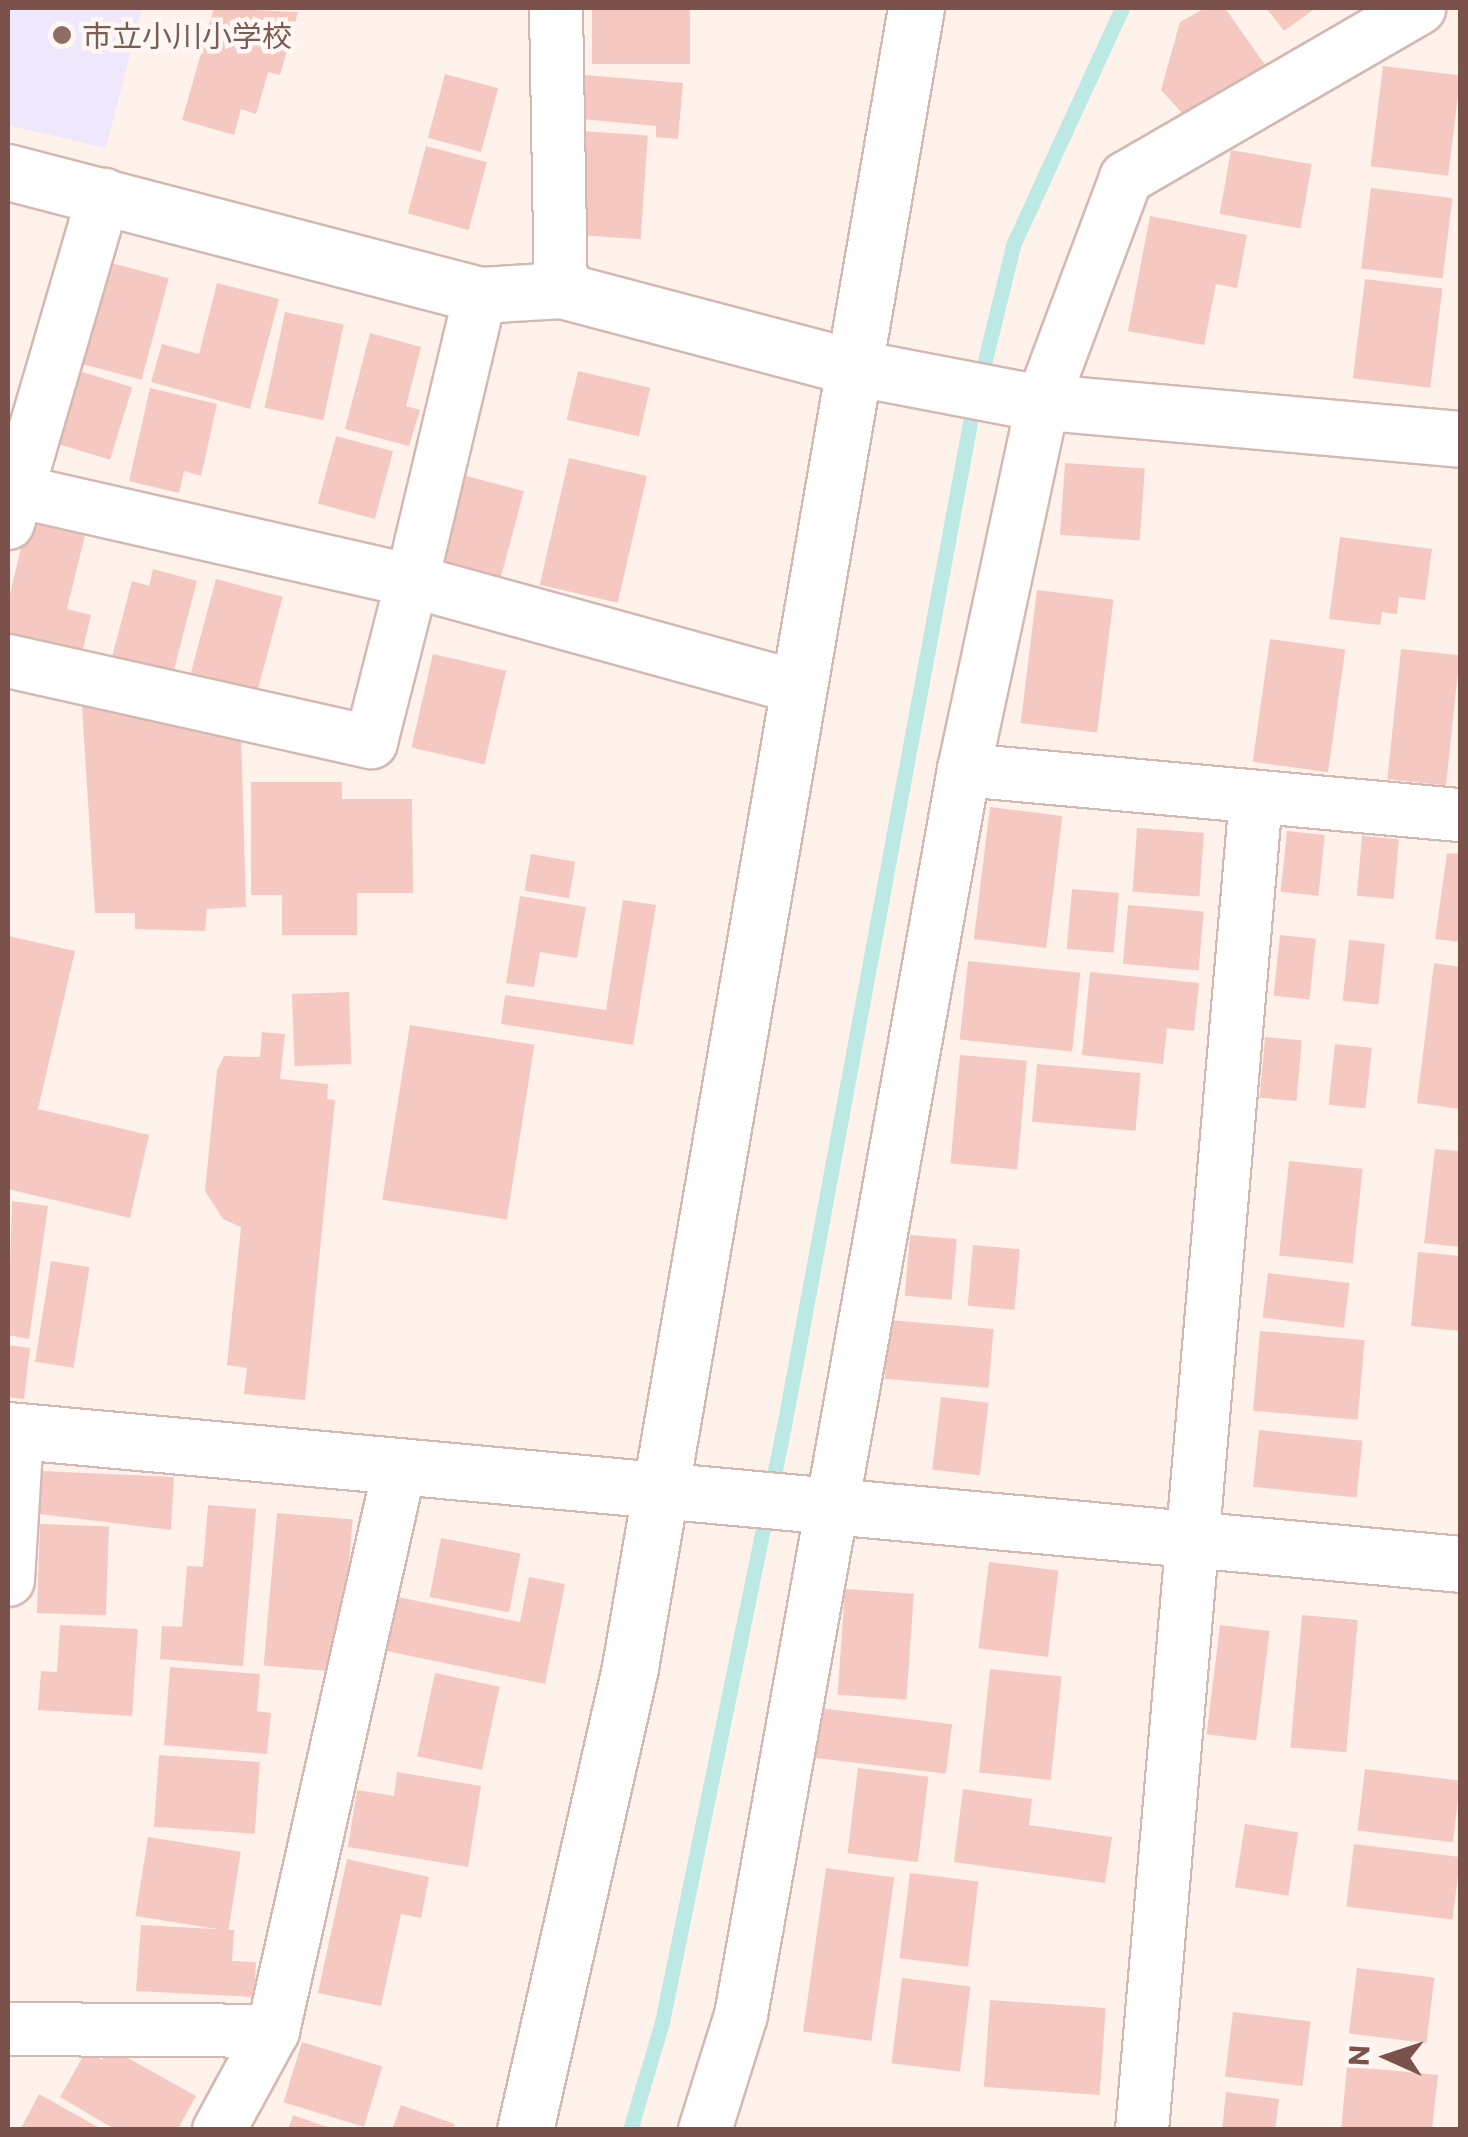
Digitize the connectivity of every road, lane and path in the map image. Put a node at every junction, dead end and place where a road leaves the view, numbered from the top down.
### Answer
1 (556, 8) edge
2 (916, 8) edge
3 (1391, 15) edge
4 (8, 172) edge
5 (104, 195) junction
6 (561, 290) junction
7 (480, 295) junction
8 (857, 368) junction
9 (1033, 400) junction
10 (1460, 439) edge
11 (11, 502) edge
12 (412, 581) junction
13 (8, 661) edge
14 (801, 688) junction
15 (964, 770) junction
16 (1256, 796) junction
17 (1460, 814) edge
18 (12, 1431) edge
19 (399, 1470) junction
20 (658, 1494) junction
21 (830, 1507) junction
22 (1188, 1539) junction
23 (1460, 1564) edge
24 (8, 1580) edge
25 (8, 2029) edge
26 (273, 2032) junction
27 (219, 2130) edge
28 (526, 2130) edge
29 (706, 2130) edge
30 (1142, 2130) edge

1 - 6 street
2 - 8 street
3 - 9 street
4 - 5 street
5 - 7 street
5 - 11 street
6 - 7 street
6 - 8 street
7 - 12 street
8 - 9 street
8 - 14 street
9 - 10 street
9 - 15 street
11 - 12 street
12 - 13 street
12 - 14 street
14 - 20 street
15 - 16 street
15 - 21 street
16 - 17 street
16 - 22 street
18 - 19 street
18 - 24 street
19 - 20 street
19 - 26 street
20 - 21 street
20 - 28 street
21 - 22 street
21 - 29 street
22 - 23 street
22 - 30 street
25 - 26 street
26 - 27 street

